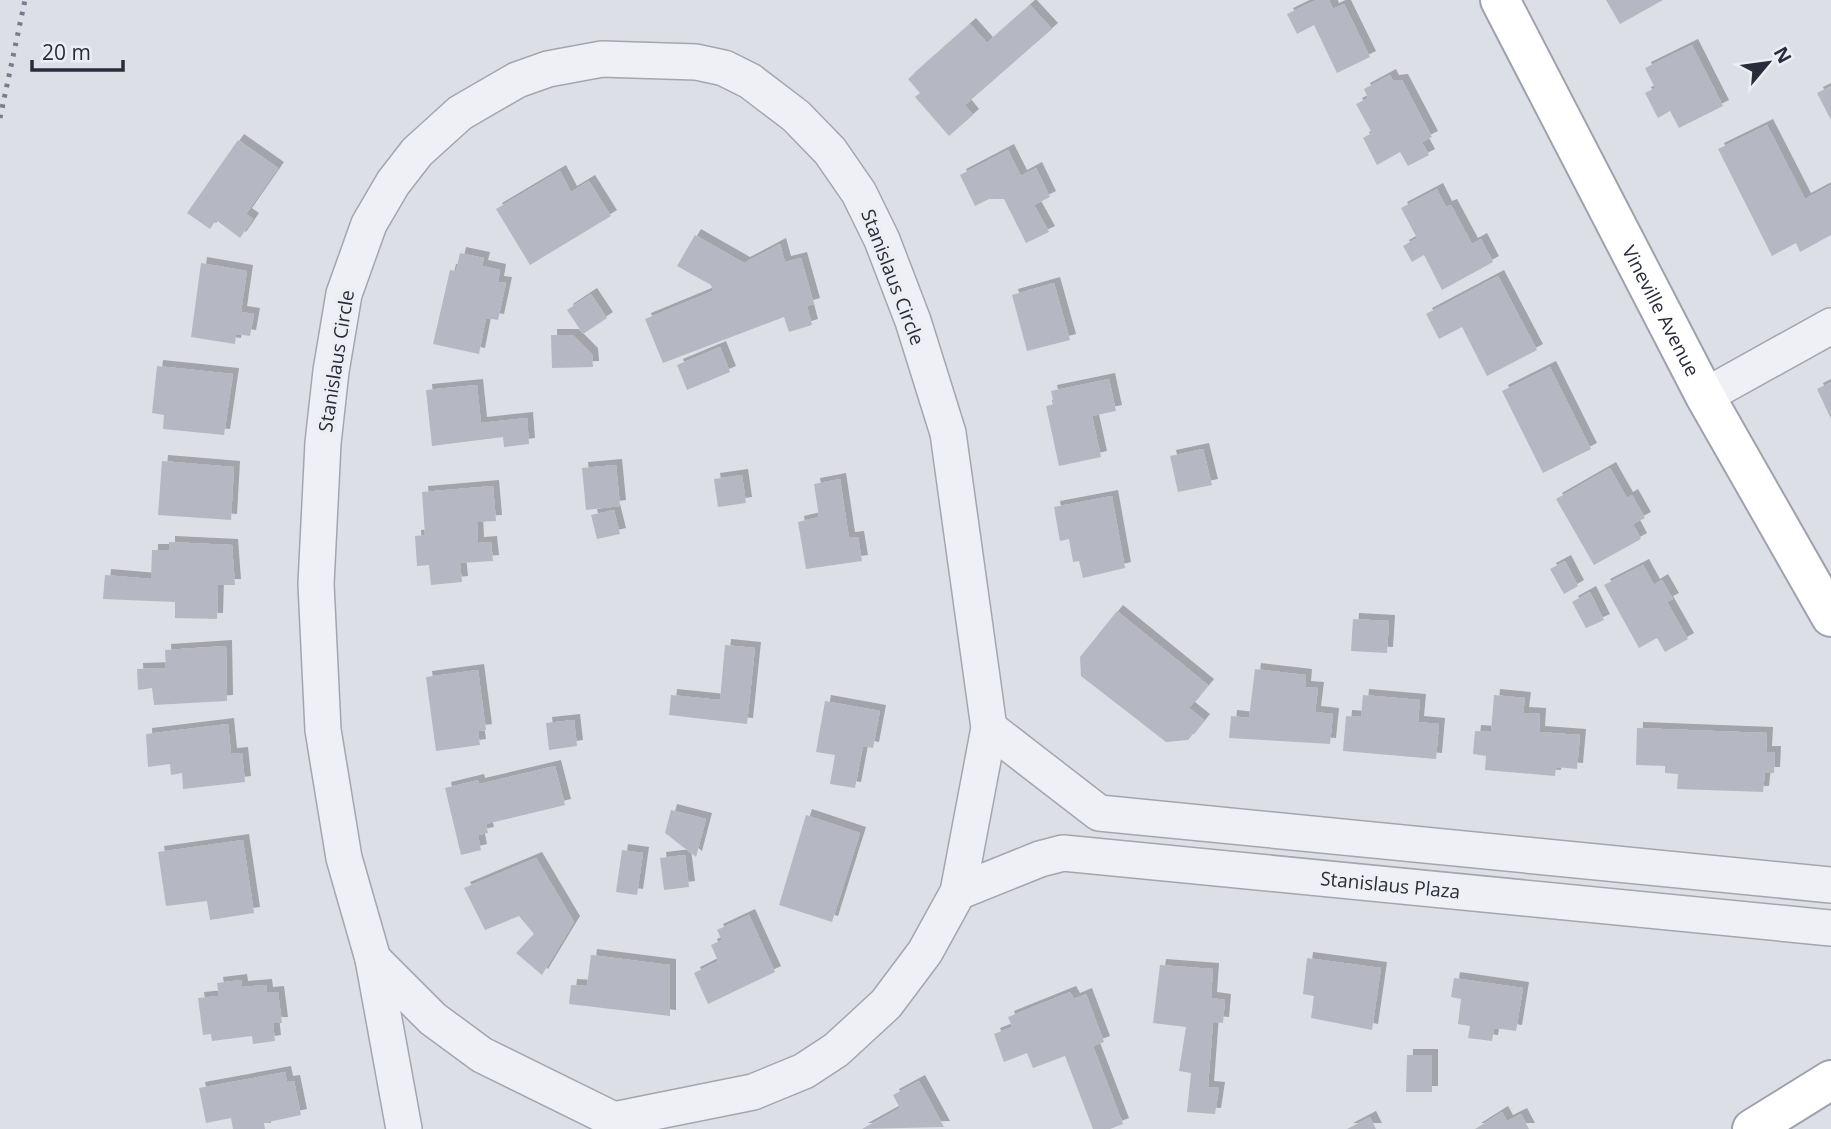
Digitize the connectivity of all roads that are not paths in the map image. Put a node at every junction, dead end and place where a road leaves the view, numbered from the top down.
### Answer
1 (1504, 2) edge
2 (1831, 326) edge
3 (1705, 396) junction
4 (1831, 617) edge
5 (989, 728) junction
6 (1831, 885) edge
7 (958, 892) junction
8 (1831, 928) edge
9 (373, 959) junction
10 (1831, 1080) edge
11 (608, 1125) edge
12 (404, 1129) edge
13 (1752, 1129) edge

1 - 3 main road, Vineville Avenue
2 - 3 street
3 - 4 main road, Vineville Avenue
5 - 6 street
5 - 7 street, Stanislaus Circle
5 - 9 street, Stanislaus Circle
7 - 8 street, Stanislaus Plaza
7 - 11 street, Stanislaus Circle
9 - 11 street, Stanislaus Circle
9 - 12 street, Stanislaus Circle
10 - 13 main road

